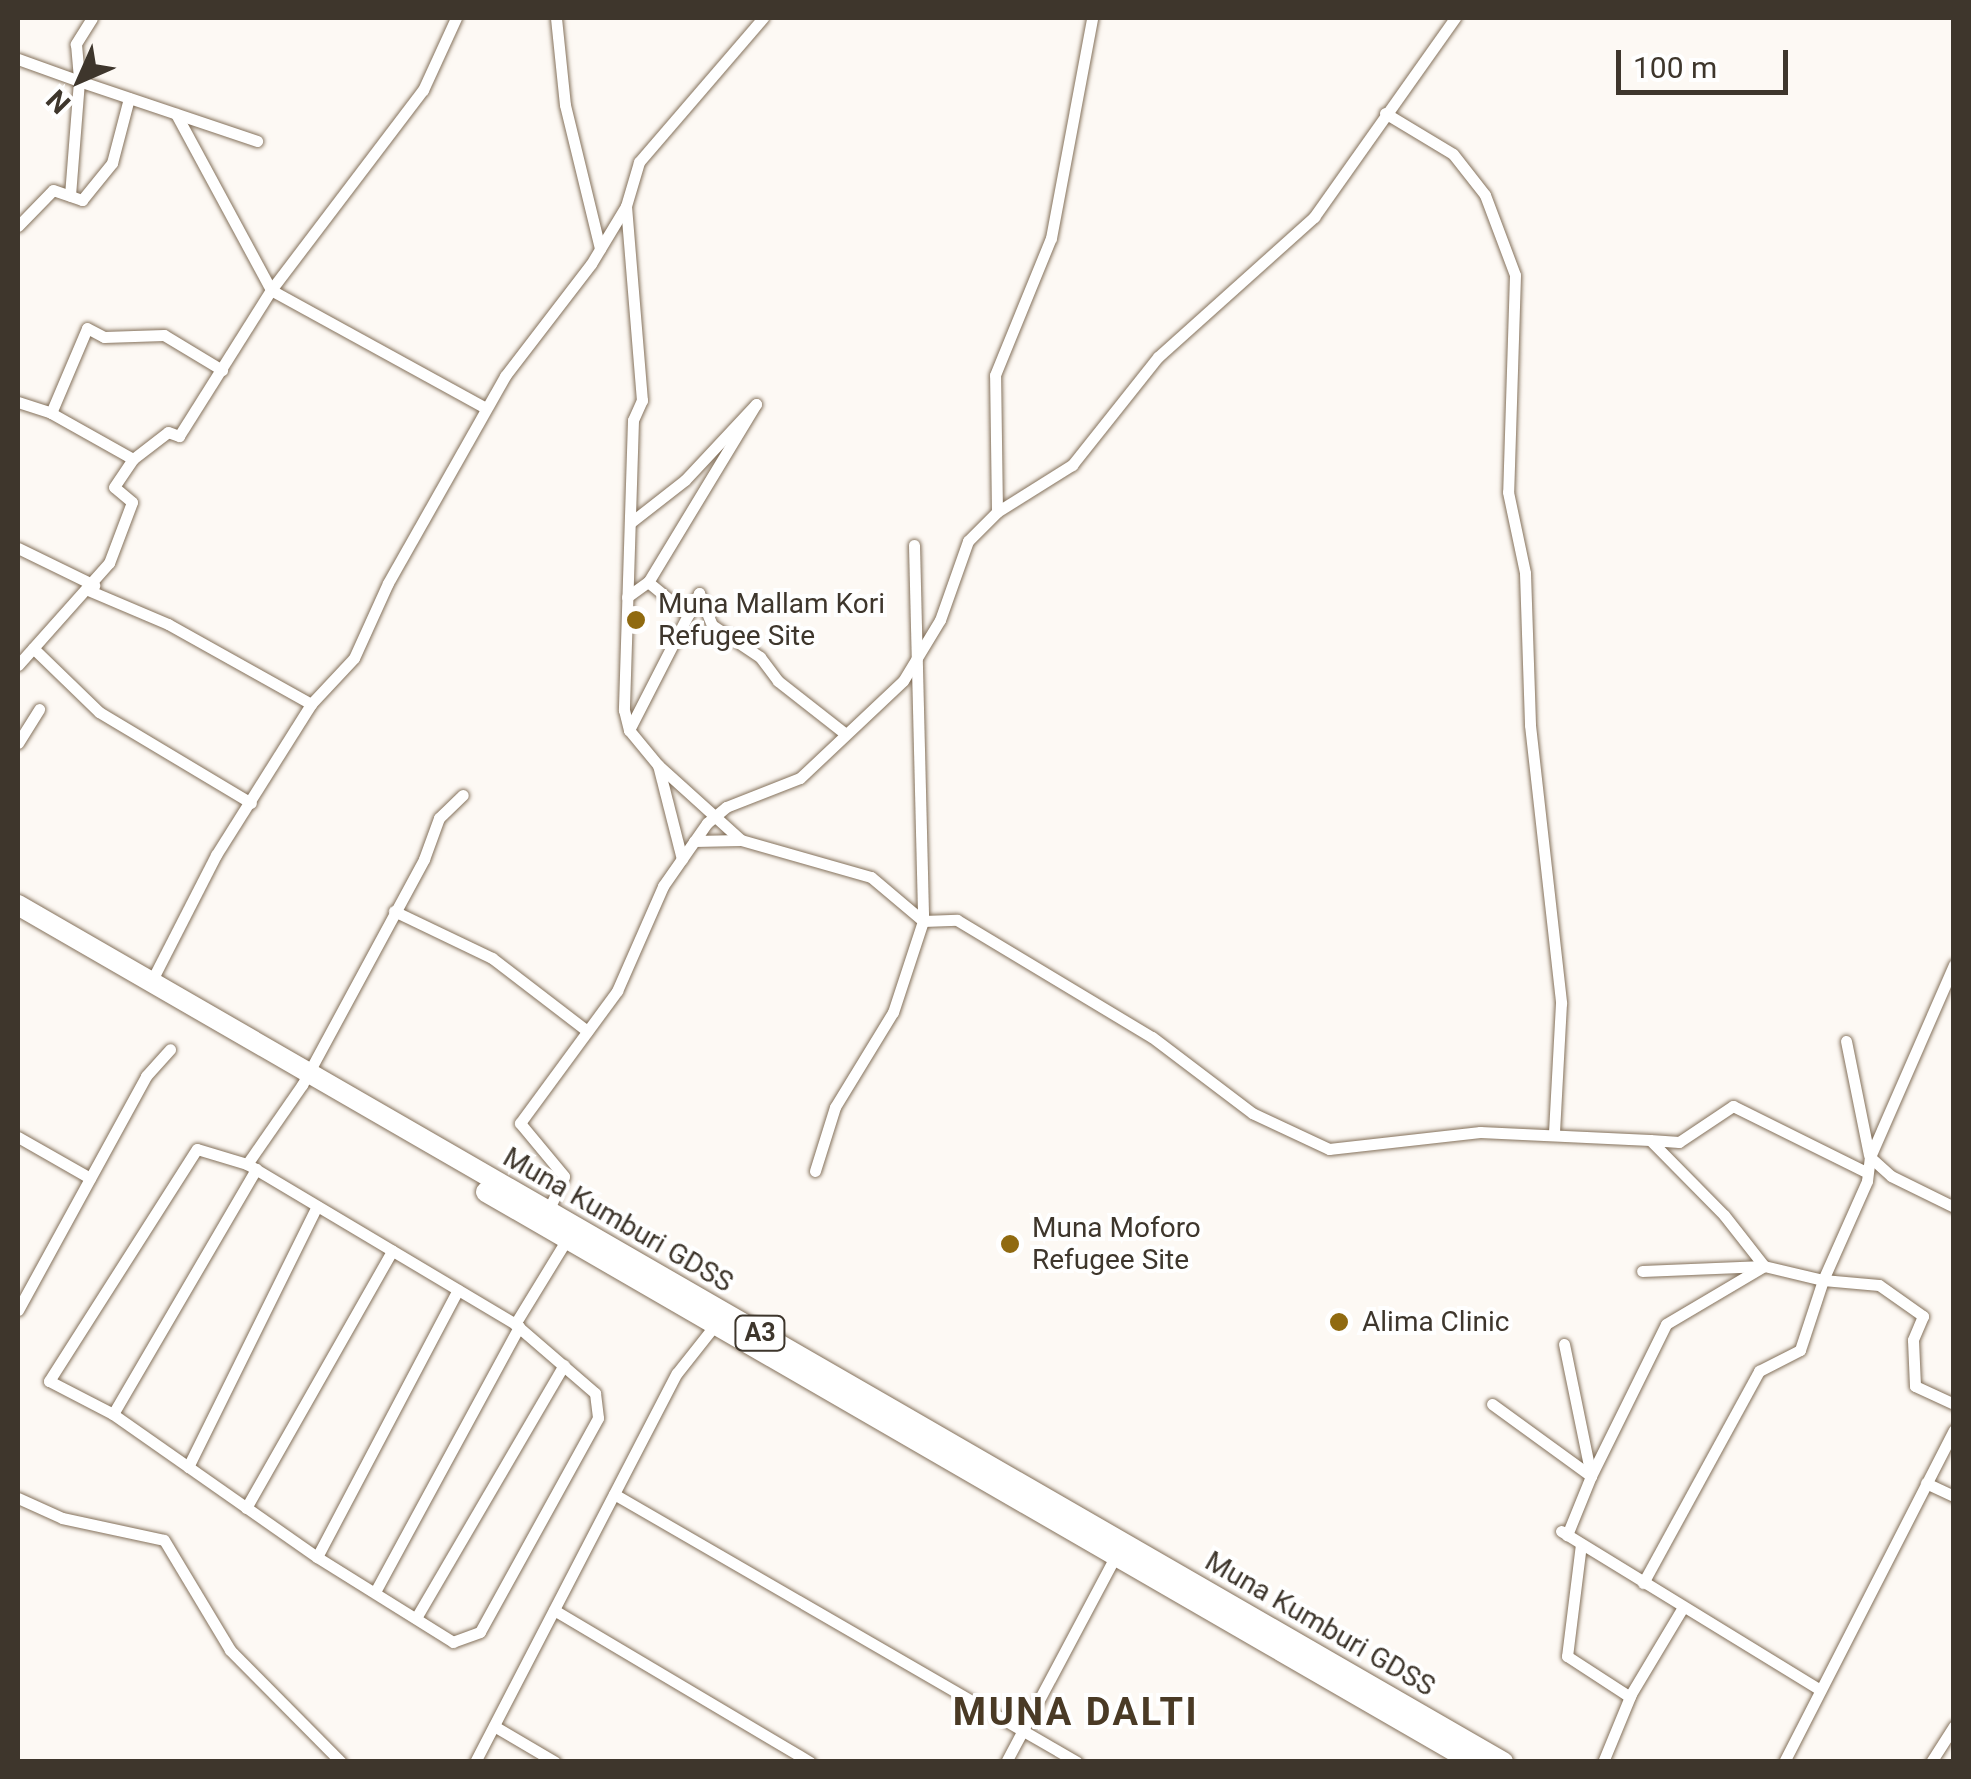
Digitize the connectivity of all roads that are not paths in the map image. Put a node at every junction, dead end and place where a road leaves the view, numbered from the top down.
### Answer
1 (80, 18) edge
2 (92, 18) edge
3 (456, 18) edge
4 (556, 18) edge
5 (763, 18) edge
6 (1092, 18) edge
7 (1455, 18) edge
8 (84, 33) junction
9 (18, 59) edge
10 (80, 82) junction
11 (130, 98) junction
12 (1385, 113) junction
13 (176, 114) junction
14 (256, 141) dead end
15 (70, 196) junction
16 (626, 206) junction
17 (18, 226) edge
18 (600, 249) junction
19 (271, 290) junction
20 (222, 370) junction
21 (18, 402) edge
22 (486, 408) junction
23 (50, 413) junction
24 (134, 459) junction
25 (998, 512) junction
26 (630, 523) junction
27 (914, 545) dead end
28 (18, 548) edge
29 (648, 582) junction
30 (91, 588) junction
31 (628, 597) junction
32 (688, 616) junction
33 (34, 648) junction
34 (914, 662) junction
35 (18, 665) edge
36 (312, 704) junction
37 (39, 710) dead end
38 (629, 730) junction
39 (843, 732) junction
40 (18, 743) edge
41 (658, 765) junction
42 (463, 795) dead end
43 (251, 802) junction
44 (716, 815) junction
45 (741, 840) junction
46 (694, 841) junction
47 (682, 859) junction
48 (18, 905) edge
49 (394, 911) junction
50 (18, 920) edge
51 (922, 921) junction
52 (1954, 965) edge
53 (151, 982) junction
54 (587, 1031) junction
55 (1846, 1041) dead end
56 (170, 1050) dead end
57 (306, 1079) junction
58 (1554, 1133) junction
59 (18, 1137) edge
60 (1650, 1140) junction
61 (1870, 1157) junction
62 (252, 1166) junction
63 (1864, 1171) junction
64 (814, 1172) dead end
65 (90, 1178) junction
66 (318, 1206) junction
67 (1954, 1206) edge
68 (548, 1211) junction
69 (566, 1238) junction
70 (392, 1251) junction
71 (1764, 1266) junction
72 (1642, 1271) dead end
73 (1823, 1280) junction
74 (23, 1286) edge
75 (458, 1290) junction
76 (18, 1310) edge
77 (714, 1325) junction
78 (517, 1326) junction
79 (1564, 1344) dead end
80 (564, 1365) junction
81 (1492, 1404) dead end
82 (1954, 1404) edge
83 (112, 1414) junction
84 (1954, 1430) edge
85 (188, 1467) junction
86 (1591, 1476) junction
87 (1926, 1484) junction
88 (614, 1494) junction
89 (1954, 1496) edge
90 (18, 1498) edge
91 (246, 1508) junction
92 (1581, 1544) junction
93 (1116, 1555) junction
94 (317, 1557) junction
95 (1642, 1583) junction
96 (375, 1592) junction
97 (1683, 1607) junction
98 (554, 1610) junction
99 (416, 1618) junction
100 (1819, 1689) junction
101 (1630, 1698) junction
102 (494, 1726) junction
103 (1954, 1726) edge
104 (1024, 1731) junction
105 (341, 1762) edge
106 (475, 1762) edge
107 (555, 1762) edge
108 (810, 1762) edge
109 (1006, 1762) edge
110 (1077, 1762) edge
111 (1473, 1762) edge
112 (1503, 1762) edge
113 (1603, 1762) edge
114 (1784, 1762) edge
115 (1931, 1762) edge

1 - 8 street
2 - 8 street
3 - 19 street
4 - 18 street
5 - 16 street
6 - 25 street
7 - 12 street
8 - 10 street
9 - 10 street
10 - 11 street
10 - 15 street
11 - 13 street
11 - 15 street
12 - 25 street
12 - 58 street
13 - 14 street
13 - 19 street
15 - 17 street
16 - 18 street
16 - 26 street
18 - 22 street
19 - 20 street
19 - 22 street
20 - 23 street
20 - 24 street
21 - 23 street
22 - 36 street
23 - 24 street
24 - 30 street
25 - 34 street
26 - 29 street
26 - 31 street
27 - 34 street
28 - 30 street
29 - 31 street
29 - 32 street
30 - 33 street
30 - 36 street
31 - 38 street
32 - 38 street
32 - 39 street
33 - 35 street
33 - 43 street
34 - 39 street
34 - 51 street
36 - 43 street
37 - 40 street
38 - 41 street
39 - 44 street
41 - 44 street
41 - 47 street
42 - 49 street
43 - 53 street
44 - 45 street
44 - 46 street
45 - 46 street
45 - 51 street
46 - 47 street
47 - 54 street
48 - 53 highway, Muna Kumburi GDSS / A3
49 - 54 street
49 - 57 street
50 - 57 highway, Muna Kumburi GDSS / A3
51 - 58 street
51 - 64 street
52 - 61 street
53 - 57 highway, Muna Kumburi GDSS / A3
54 - 68 street
55 - 61 street
56 - 65 street
57 - 62 street
57 - 68 highway, Muna Kumburi GDSS / A3
57 - 69 highway, Muna Kumburi GDSS / A3
58 - 60 street
59 - 65 street
60 - 63 street
60 - 71 street
61 - 63 street
61 - 67 street
62 - 66 street
62 - 83 street
62 - 83 street
63 - 73 street
65 - 74 street
66 - 70 street
66 - 85 street
68 - 112 highway, Muna Kumburi GDSS / A3
69 - 77 highway, Muna Kumburi GDSS / A3
69 - 78 street
70 - 75 street
70 - 91 street
71 - 72 street
71 - 73 street
71 - 86 street
73 - 82 street
73 - 95 street
74 - 76 street
75 - 78 street
75 - 94 street
77 - 88 street
77 - 93 highway, Muna Kumburi GDSS / A3
78 - 80 street
78 - 96 street
79 - 86 street
80 - 99 street
80 - 99 street
81 - 86 street
83 - 85 street
84 - 87 street
85 - 91 street
86 - 92 street
87 - 89 street
87 - 100 street
88 - 98 street
88 - 104 street
90 - 105 street
91 - 94 street
92 - 95 street
92 - 101 street
93 - 104 street
93 - 111 highway, Muna Kumburi GDSS / A3
94 - 96 street
95 - 97 street
96 - 99 street
97 - 100 street
97 - 101 street
98 - 102 street
98 - 108 street
100 - 114 street
101 - 113 street
102 - 106 street
102 - 107 street
103 - 115 street
104 - 109 street
104 - 110 street

